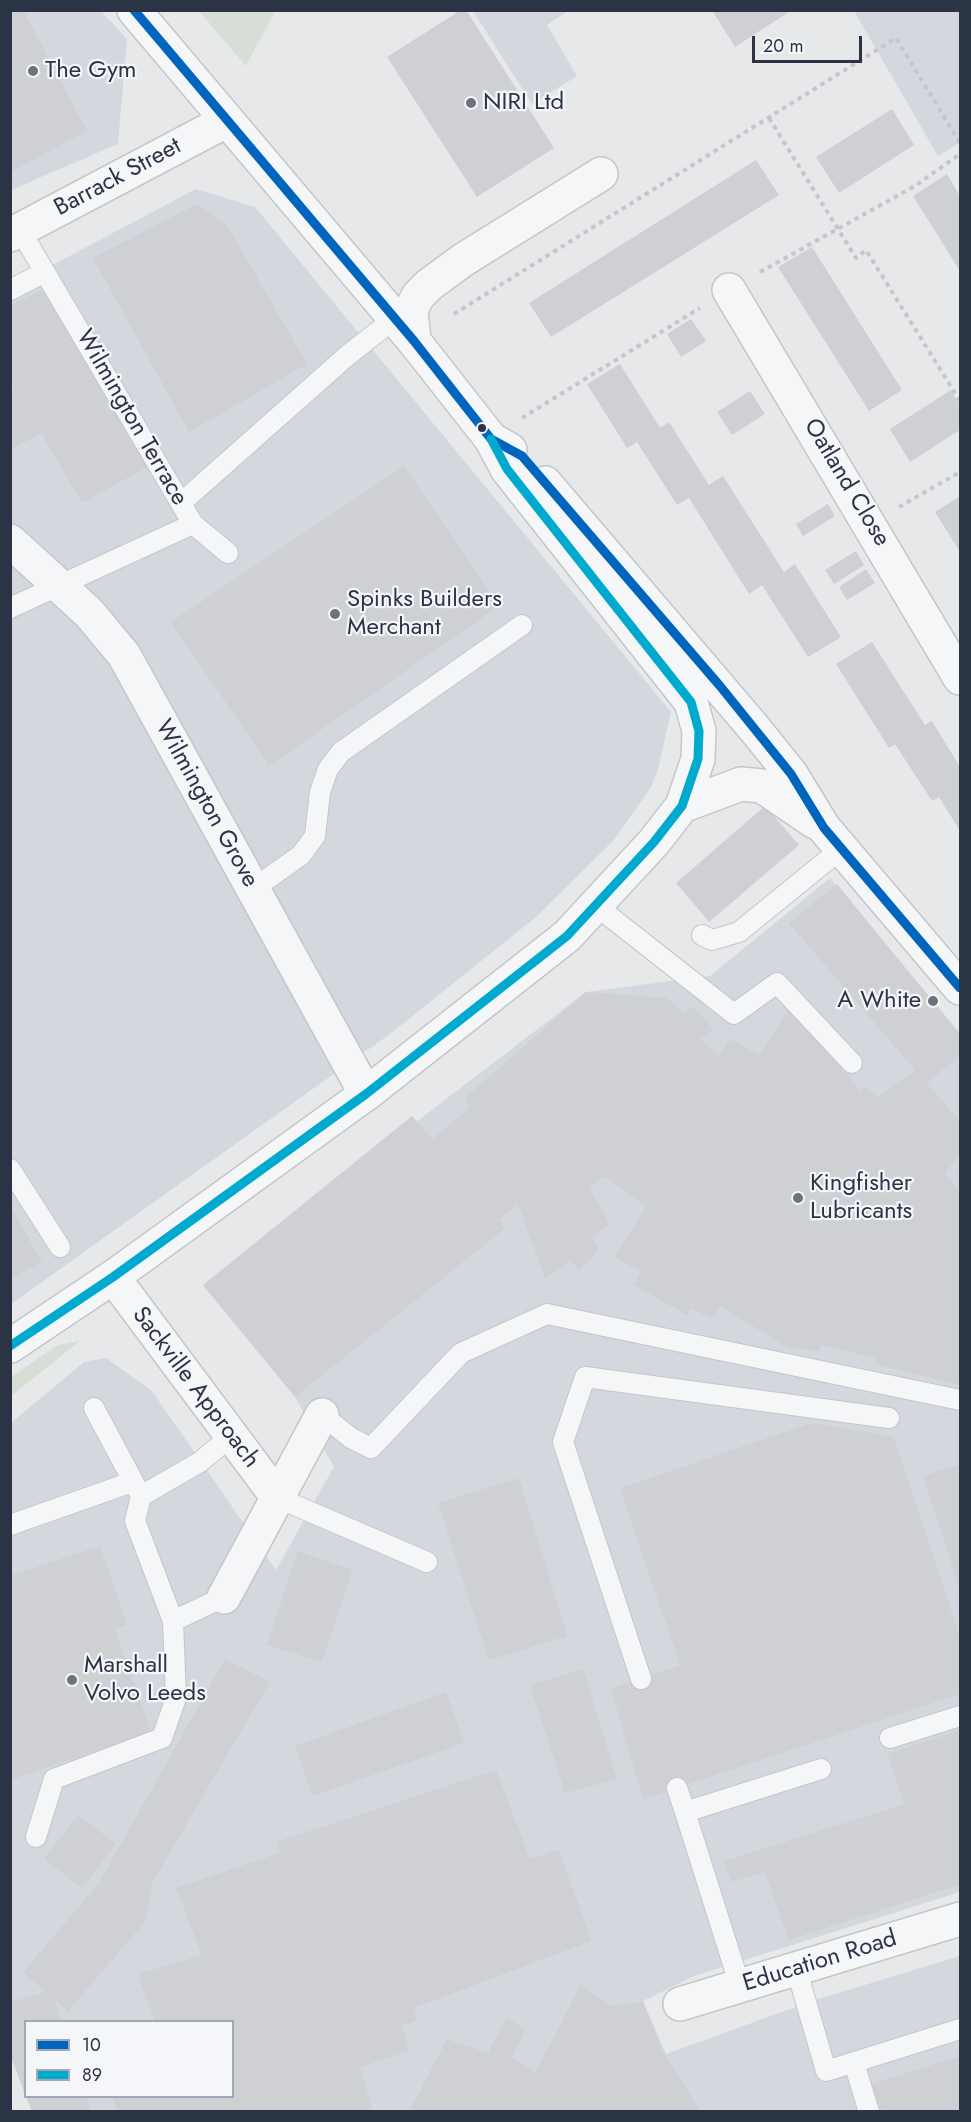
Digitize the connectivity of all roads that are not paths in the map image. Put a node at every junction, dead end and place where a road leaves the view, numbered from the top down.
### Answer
1 (134, 10) edge
2 (226, 121) junction
3 (601, 174) dead end
4 (15, 232) edge
5 (45, 272) junction
6 (10, 290) edge
7 (729, 290) dead end
8 (404, 330) junction
9 (491, 439) junction
10 (181, 503) junction
11 (193, 524) junction
12 (10, 541) edge
13 (228, 553) dead end
14 (60, 586) junction
15 (10, 608) edge
16 (522, 625) dead end
17 (960, 678) edge
18 (682, 806) junction
19 (832, 838) junction
20 (253, 889) junction
21 (595, 905) junction
22 (702, 935) dead end
23 (960, 988) edge
24 (852, 1063) dead end
25 (366, 1094) junction
26 (10, 1169) edge
27 (60, 1247) dead end
28 (113, 1277) junction
29 (10, 1346) edge
30 (960, 1400) edge
31 (94, 1408) dead end
32 (322, 1416) joint
33 (889, 1418) dead end
34 (231, 1436) junction
35 (136, 1489) junction
36 (278, 1498) junction
37 (10, 1525) edge
38 (427, 1562) dead end
39 (224, 1597) joint
40 (173, 1621) junction
41 (641, 1679) dead end
42 (960, 1716) edge
43 (890, 1738) dead end
44 (821, 1769) dead end
45 (677, 1788) dead end
46 (685, 1812) junction
47 (36, 1837) dead end
48 (960, 1919) edge
49 (797, 1971) junction
50 (740, 1986) junction
51 (680, 2004) dead end
52 (960, 2029) edge
53 (854, 2063) junction
54 (869, 2112) edge

1 - 2 street
2 - 4 street, Barrack Street
2 - 8 street
3 - 8 street
4 - 5 lane, Wilmington Terrace
5 - 6 lane
5 - 10 lane, Wilmington Terrace
7 - 17 street, Oatland Close
8 - 9 street
8 - 10 lane
9 - 18 street
9 - 19 street
10 - 11 lane, Wilmington Terrace
11 - 13 lane, Wilmington Terrace
11 - 14 lane
12 - 14 street, Wilmington Grove
14 - 15 lane
14 - 20 street, Wilmington Grove
16 - 20 lane
18 - 19 street
18 - 21 street
19 - 22 lane
19 - 23 street
20 - 25 street, Wilmington Grove
21 - 24 lane
21 - 25 street
25 - 28 street
26 - 27 lane
28 - 29 street
28 - 34 street, Sackville Approach
30 - 32 lane
31 - 35 lane
32 - 36 street, Sackville Approach
33 - 41 lane
34 - 35 lane
34 - 36 street, Sackville Approach
35 - 37 lane
35 - 40 lane
36 - 38 lane
36 - 39 street, Sackville Approach
39 - 40 lane
40 - 47 lane
42 - 43 lane
44 - 46 lane
45 - 46 lane
46 - 50 lane
48 - 49 street, Education Road
49 - 50 street, Education Road
49 - 53 lane
50 - 51 street, Education Road
52 - 53 lane
53 - 54 lane

